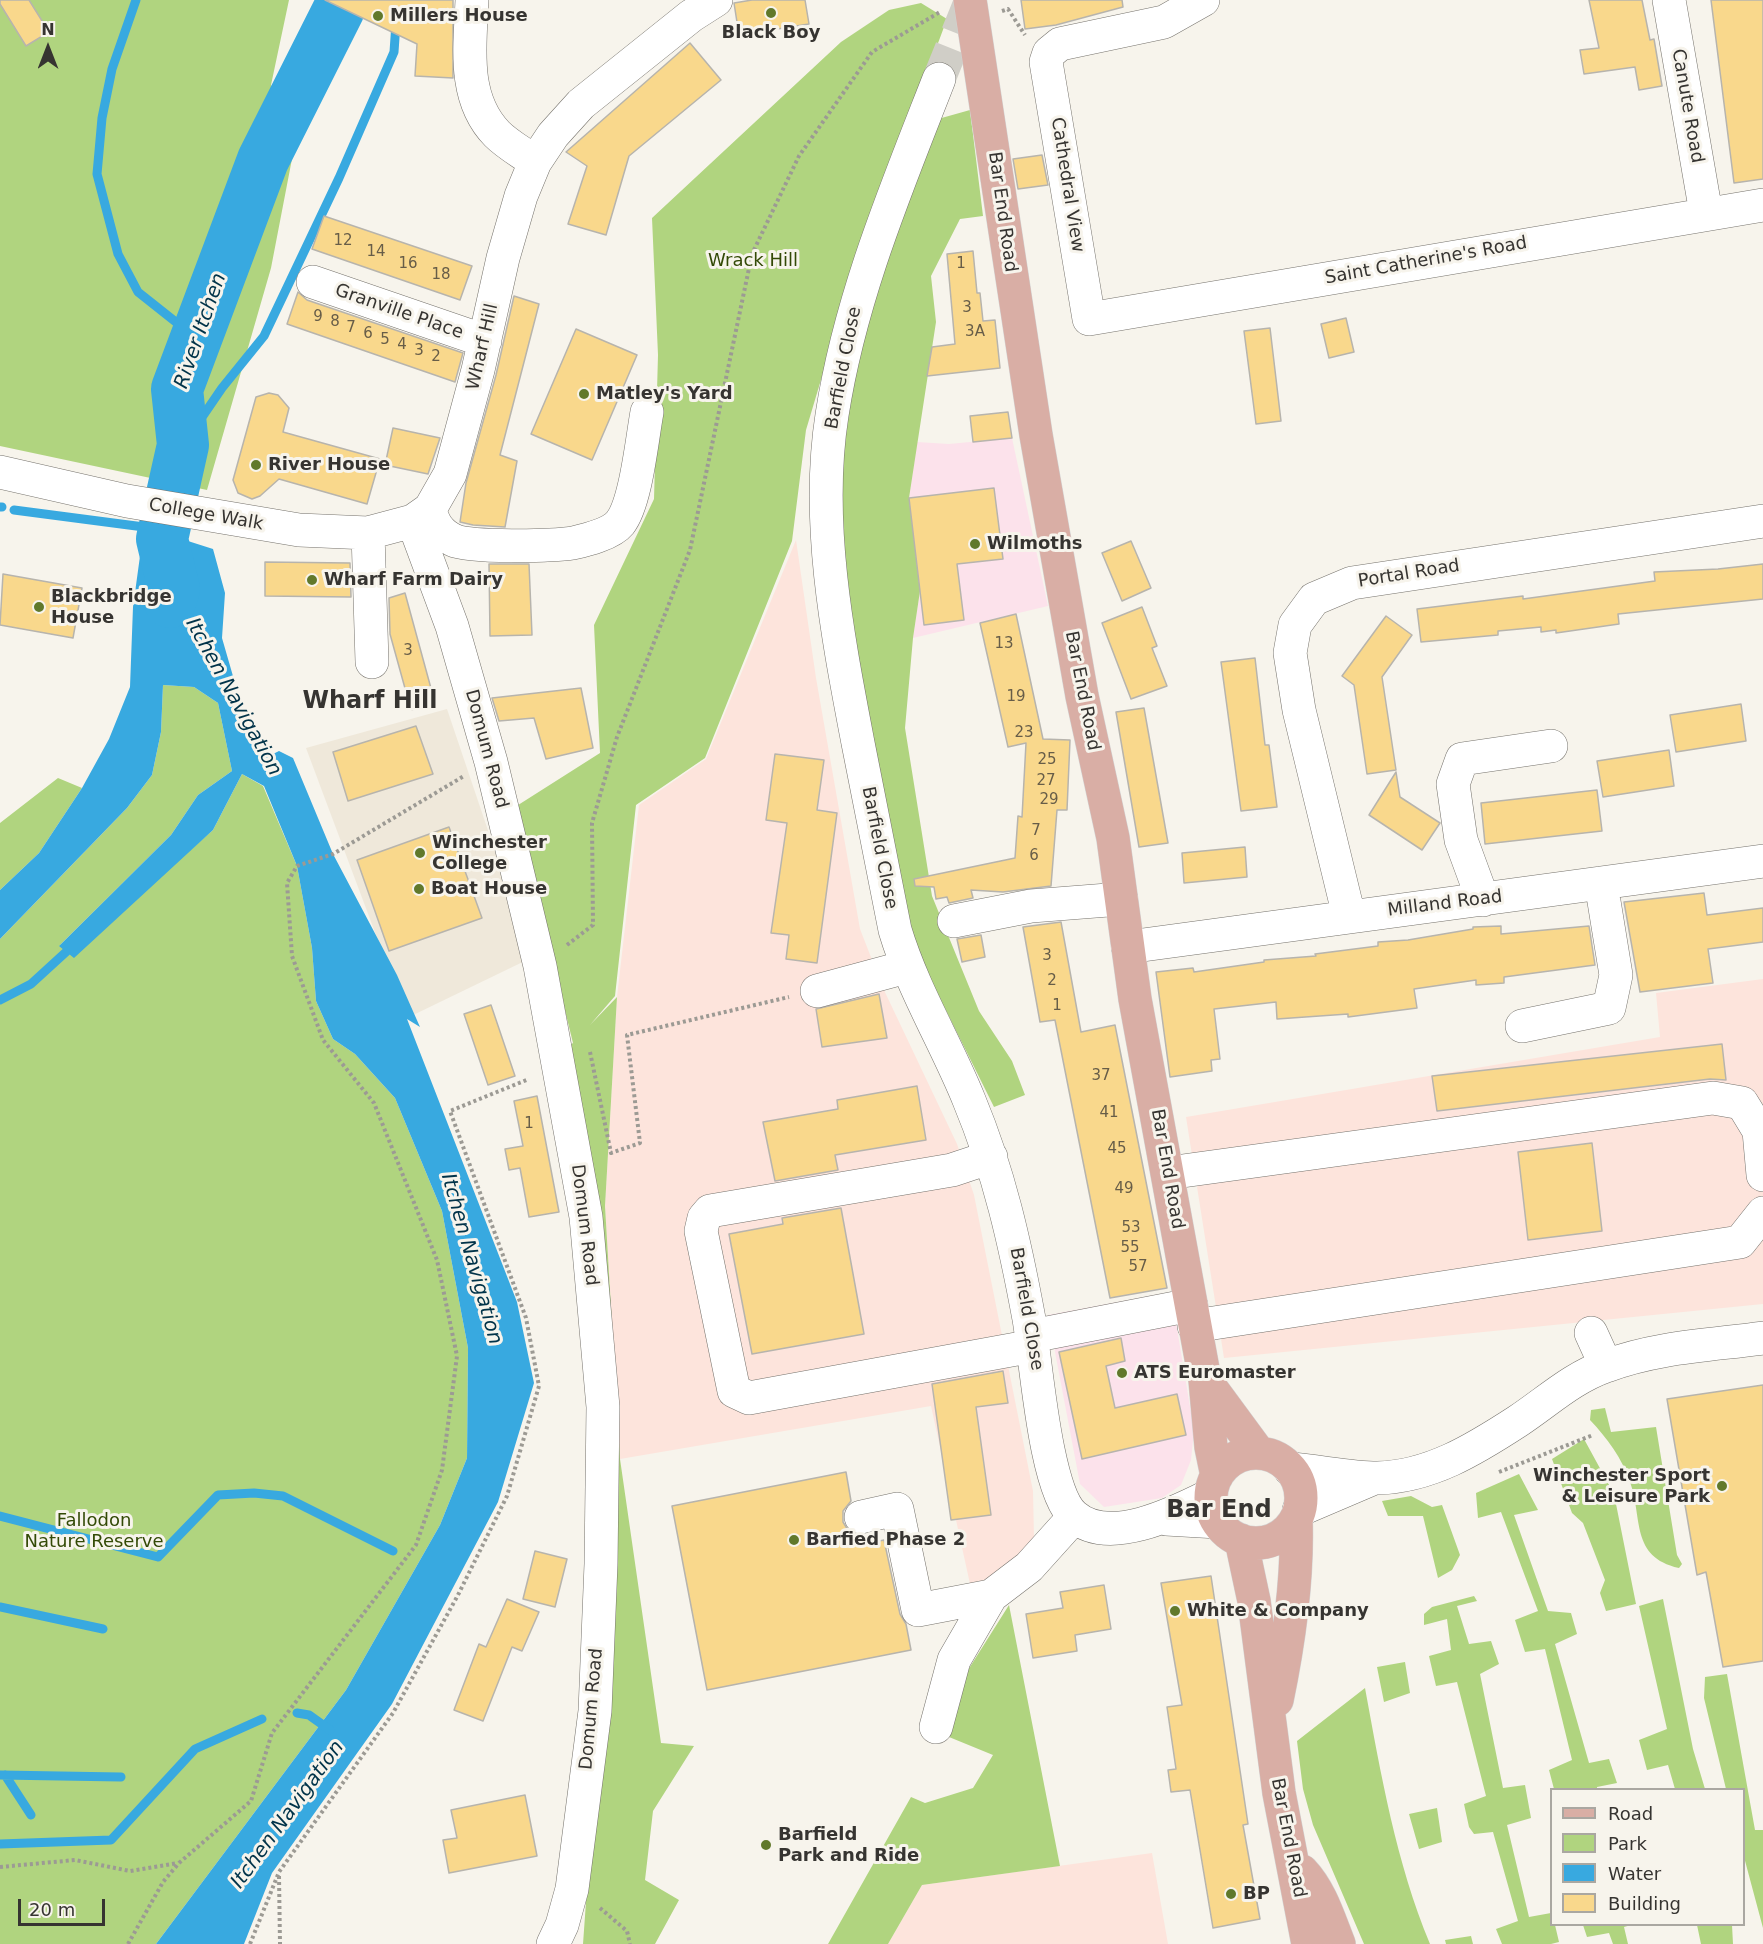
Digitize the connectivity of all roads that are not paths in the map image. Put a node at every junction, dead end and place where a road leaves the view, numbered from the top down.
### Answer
1 (472, 0) edge
2 (716, 0) edge
3 (1203, 0) edge
4 (1669, 0) edge
5 (968, 8) edge
6 (939, 79) tunnel mouth
7 (535, 162) junction
8 (1763, 205) edge
9 (1706, 213) junction
10 (313, 282) dead end
11 (1089, 318) joint
12 (485, 341) junction
13 (647, 412) dead end
14 (0, 472) edge
15 (422, 515) junction
16 (1763, 520) edge
17 (368, 533) junction
18 (372, 662) dead end
19 (1551, 746) dead end
20 (1763, 861) edge
21 (1601, 884) junction
22 (1121, 899) junction
23 (1483, 900) junction
24 (1349, 916) junction
25 (954, 921) dead end
26 (1128, 947) junction
27 (906, 967) junction
28 (817, 991) road end
29 (1522, 1026) dead end
30 (991, 1157) junction
31 (1168, 1173) junction
32 (1763, 1175) edge
33 (1763, 1213) edge
34 (1192, 1316) junction
35 (1591, 1333) dead end
36 (1763, 1338) edge
37 (1032, 1341) junction
38 (1606, 1366) junction
39 (1205, 1380) junction
40 (1259, 1453) junction
41 (1290, 1469) junction
42 (1376, 1478) junction
43 (1222, 1508) junction
44 (1297, 1514) junction
45 (861, 1517) dead end
46 (1074, 1517) junction
47 (991, 1596) junction
48 (936, 1726) dead end
49 (1271, 1731) junction
50 (1294, 1863) junction
51 (560, 1938) edge
52 (1308, 1944) edge
53 (1339, 1944) edge

1 - 7 street
2 - 7 street, Wharf Hill
3 - 11 street, Cathedral View
4 - 9 street, Canute Road
5 - 22 main road, Bar End Road
6 - 27 street, Barfield Close
7 - 12 street, Wharf Hill
8 - 9 street, Saint Catherine's Road
9 - 11 street, Saint Catherine's Road
10 - 12 street, Granville Place
12 - 15 street, Wharf Hill
13 - 15 street
14 - 17 street, College Walk
15 - 17 street, College Walk
15 - 51 street, Domum Road
16 - 24 street, Portal Road
17 - 18 street
19 - 23 street
20 - 21 street, Milland Road
21 - 23 street, Milland Road
21 - 29 street
22 - 25 street
22 - 26 main road, Bar End Road
23 - 24 street, Milland Road
24 - 26 street, Milland Road
26 - 31 main road, Bar End Road
27 - 28 street
27 - 30 street, Barfield Close
30 - 37 street, Barfield Close
30 - 37 street
31 - 32 street
31 - 34 main road, Bar End Road
33 - 34 street
34 - 37 street
34 - 39 main road, Bar End Road
35 - 38 street
36 - 38 street
37 - 46 street, Barfield Close
38 - 42 street
39 - 40 main road, Bar End Road
39 - 43 main road, Bar End Road
40 - 41 main road
40 - 43 main road
41 - 42 street
41 - 44 main road
42 - 44 street
43 - 44 main road
43 - 46 street
43 - 49 main road, Bar End Road
44 - 49 main road, Bar End Road
45 - 47 street
46 - 47 street
47 - 48 street
49 - 50 main road, Bar End Road
50 - 52 main road, Bar End Road
50 - 53 main road

